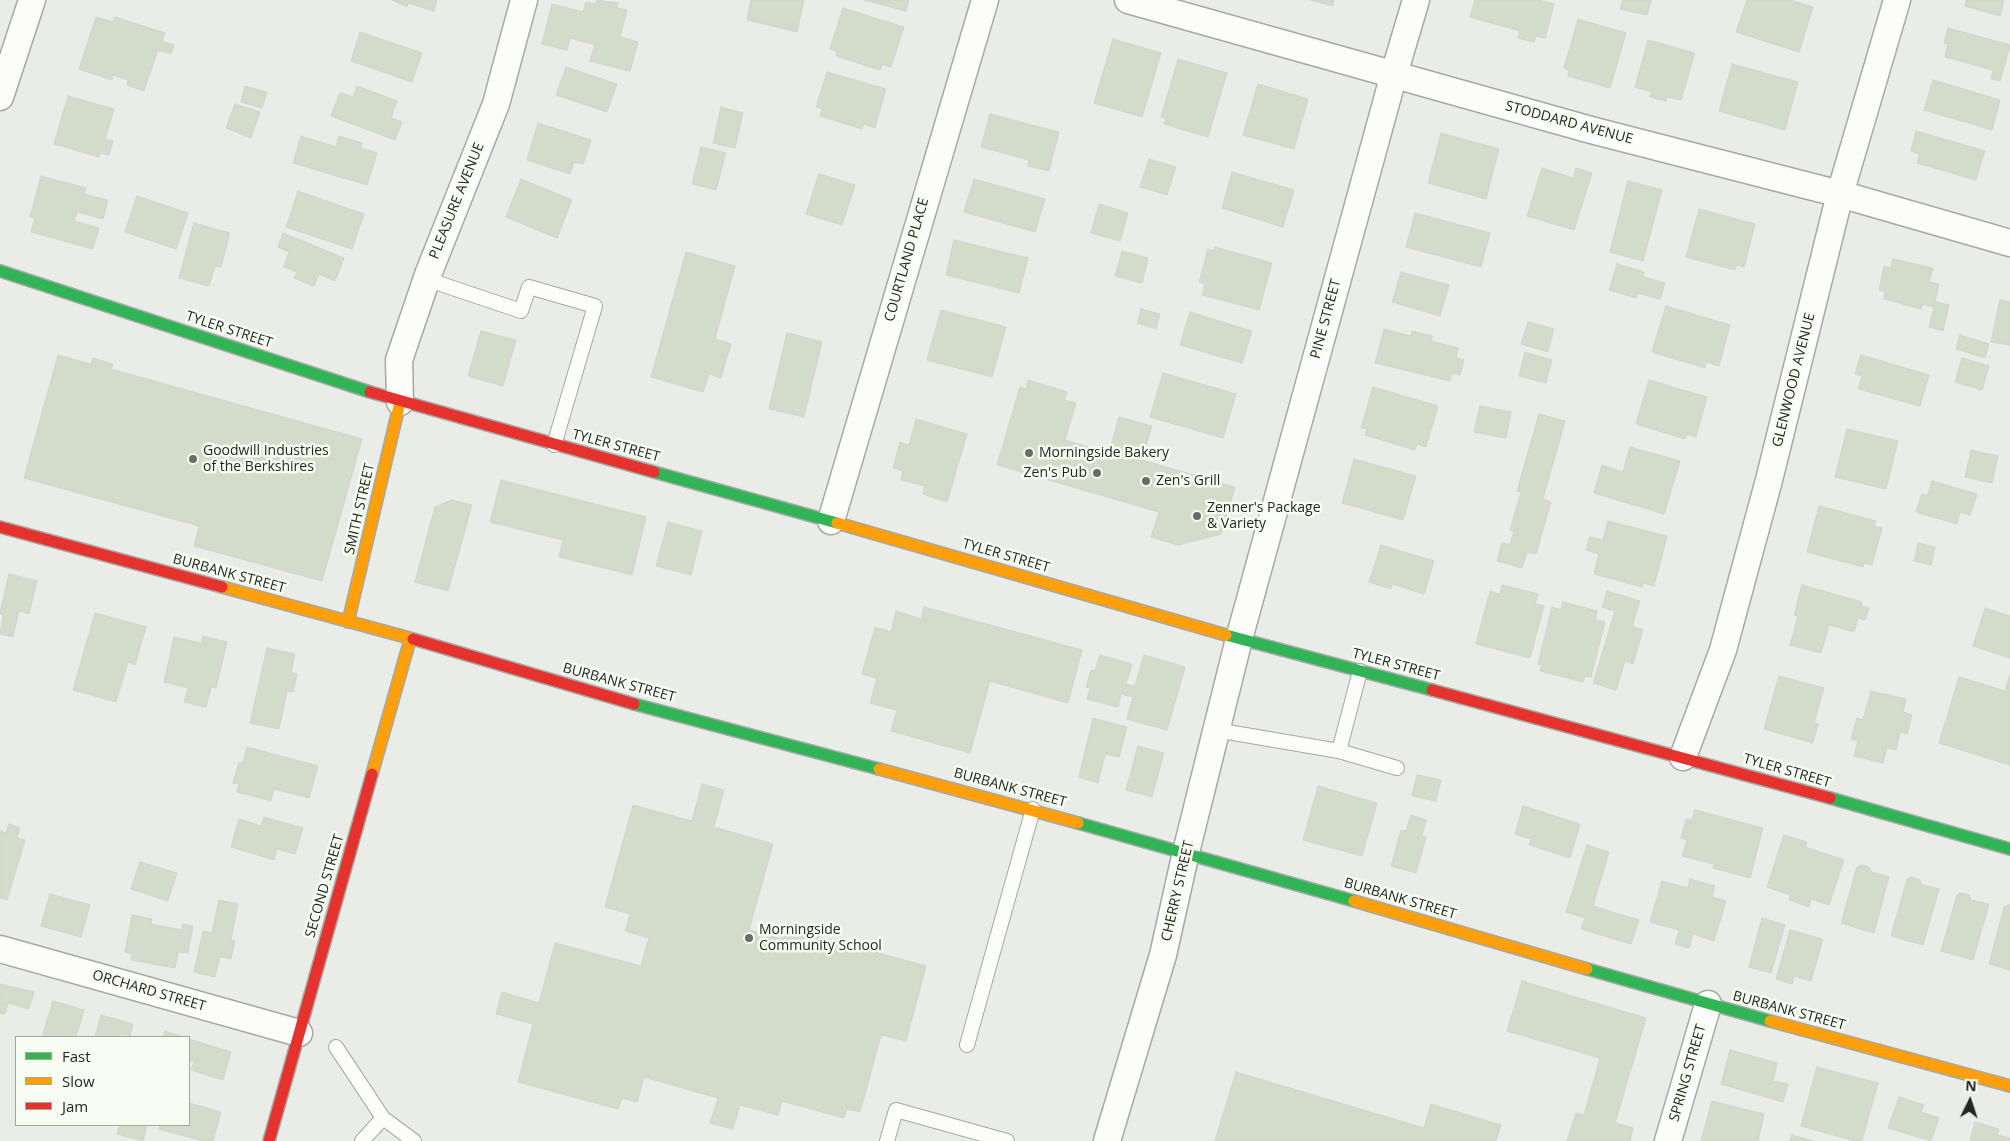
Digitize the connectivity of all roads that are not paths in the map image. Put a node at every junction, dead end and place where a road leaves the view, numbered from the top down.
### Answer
1 (32, 0) edge
2 (524, 0) edge
3 (984, 0) edge
4 (1128, 0) edge
5 (1416, 0) edge
6 (1897, 0) edge
7 (1394, 74) junction
8 (0, 97) edge
9 (1840, 194) junction
10 (2010, 243) edge
11 (0, 271) edge
12 (426, 279) junction
13 (400, 402) junction
14 (554, 445) junction
15 (831, 521) junction
16 (0, 527) edge
17 (348, 622) junction
18 (1239, 639) junction
19 (410, 640) junction
20 (1360, 671) junction
21 (1216, 730) junction
22 (1339, 751) junction
23 (1683, 757) junction
24 (1397, 768) dead end
25 (1033, 809) junction
26 (2010, 849) edge
27 (1186, 852) junction
28 (0, 949) edge
29 (1708, 1004) junction
30 (299, 1033) junction
31 (967, 1045) dead end
32 (336, 1047) dead end
33 (2010, 1086) edge
34 (383, 1118) junction
35 (269, 1141) edge
36 (362, 1141) edge
37 (414, 1141) edge
38 (887, 1141) edge
39 (1007, 1141) edge
40 (1107, 1141) edge
41 (1668, 1141) edge

1 - 8 street
2 - 12 street, PLEASURE AVENUE
3 - 15 street, COURTLAND PLACE
4 - 7 street, STODDARD AVENUE
5 - 7 street, PINE STREET
6 - 9 street, GLENWOOD AVENUE
7 - 9 street, STODDARD AVENUE
7 - 18 street, PINE STREET
9 - 10 street, STODDARD AVENUE
9 - 23 street, GLENWOOD AVENUE
11 - 13 street, TYLER STREET
12 - 13 street, PLEASURE AVENUE
12 - 14 lane
13 - 14 street, TYLER STREET
13 - 17 street, SMITH STREET
14 - 15 street, TYLER STREET
15 - 18 street, TYLER STREET
16 - 17 street, BURBANK STREET
17 - 19 street, BURBANK STREET
18 - 20 street, TYLER STREET
18 - 21 street, CHERRY STREET
19 - 25 street, BURBANK STREET
19 - 30 street, SECOND STREET
20 - 22 lane
20 - 23 street, TYLER STREET
21 - 22 lane
21 - 27 street, CHERRY STREET
22 - 24 lane
23 - 26 street, TYLER STREET
25 - 27 street, BURBANK STREET
25 - 31 lane
27 - 29 street, BURBANK STREET
27 - 40 street, CHERRY STREET
28 - 30 street, ORCHARD STREET
29 - 33 street, BURBANK STREET
29 - 41 street, SPRING STREET
30 - 35 street, SECOND STREET
32 - 34 lane
34 - 36 lane
34 - 37 lane
38 - 39 lane

